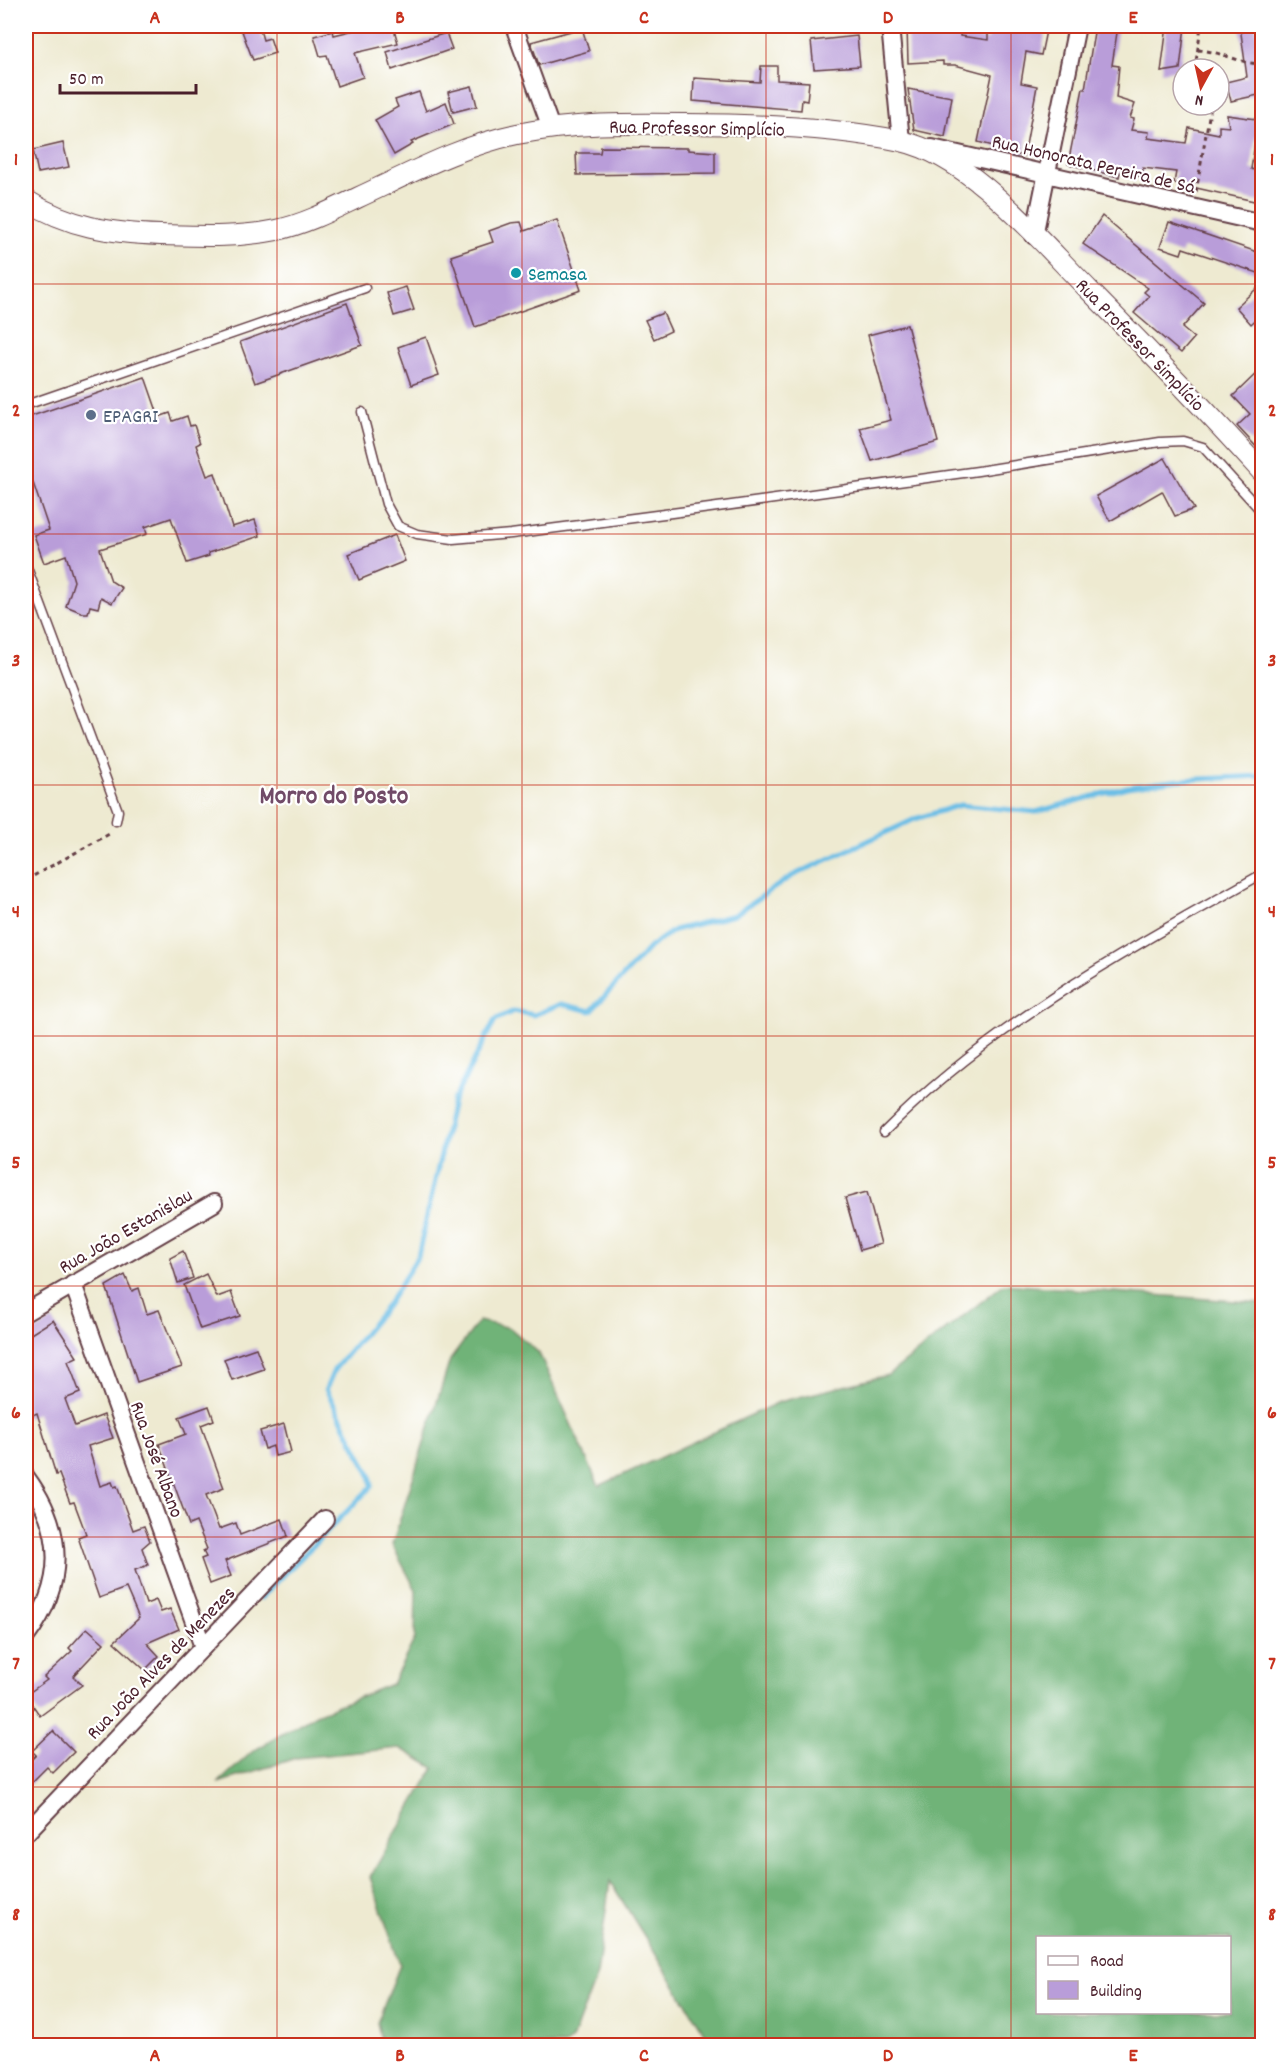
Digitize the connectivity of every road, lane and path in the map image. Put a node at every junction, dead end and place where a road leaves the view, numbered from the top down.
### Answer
1 (514, 26) edge
2 (890, 26) edge
3 (1077, 26) edge
4 (1201, 26) edge
5 (1198, 50) junction
6 (1197, 57) edge
7 (1263, 64) edge
8 (1209, 117) edge
9 (551, 128) junction
10 (909, 143) junction
11 (1047, 173) junction
12 (26, 200) edge
13 (1194, 207) junction
14 (1263, 223) edge
15 (1034, 236) junction
16 (365, 288) dead end
17 (26, 405) edge
18 (362, 412) dead end
19 (1263, 472) edge
20 (1263, 512) edge
21 (26, 565) edge
22 (116, 821) joint
23 (1263, 874) edge
24 (26, 880) edge
25 (885, 1132) dead end
26 (214, 1203) dead end
27 (73, 1284) junction
28 (26, 1312) edge
29 (26, 1477) edge
30 (325, 1519) dead end
31 (26, 1637) edge
32 (203, 1647) junction
33 (26, 1833) edge

1 - 9 street
2 - 10 street
3 - 11 street
4 - 5 path
5 - 6 path
5 - 7 path
8 - 13 path
9 - 10 street, Rua Professor Simplício
9 - 12 street, Rua Professor Simplício
10 - 11 street, Rua Honorata Pereira de Sá
10 - 15 street, Rua Professor Simplício
11 - 13 street, Rua Honorata Pereira de Sá
11 - 15 street
13 - 14 street, Rua Honorata Pereira de Sá
15 - 19 street, Rua Professor Simplício
16 - 17 lane
18 - 20 lane
21 - 22 lane
22 - 24 path
23 - 25 lane
26 - 27 street, Rua João Estanislau
27 - 28 street, Rua João Estanislau
27 - 32 street, Rua José Albano
29 - 31 street
30 - 32 street, Rua João Alves de Menezes
32 - 33 street, Rua João Alves de Menezes

